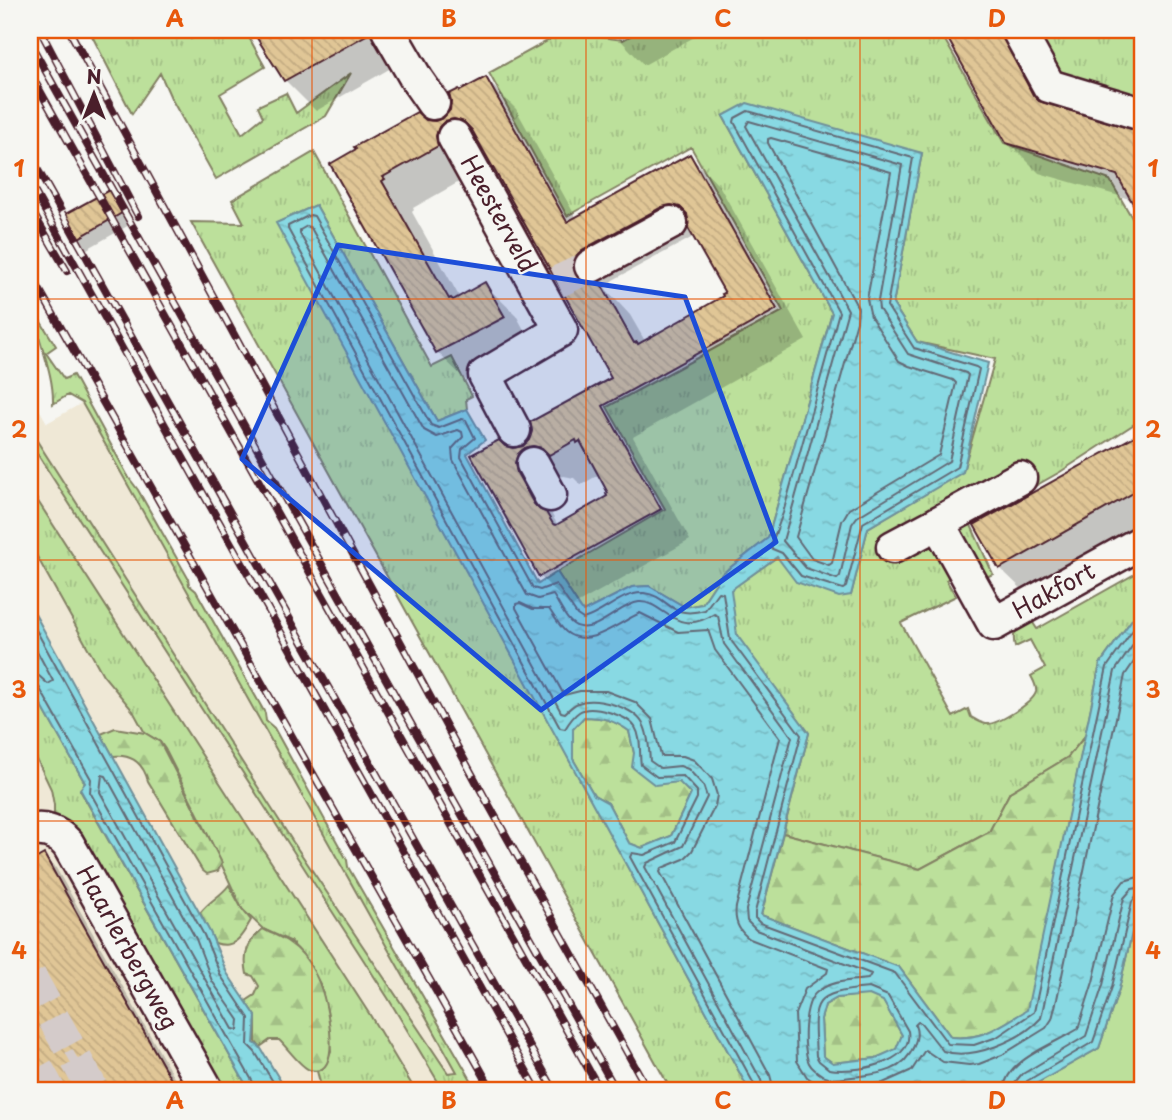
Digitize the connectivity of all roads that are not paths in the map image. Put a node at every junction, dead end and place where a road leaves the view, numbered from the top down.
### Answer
1 (388, 30) edge
2 (1018, 30) edge
3 (433, 103) dead end
4 (1142, 114) edge
5 (454, 137) dead end
6 (671, 223) dead end
7 (591, 266) tunnel mouth
8 (514, 430) dead end
9 (533, 464) dead end
10 (1020, 478) dead end
11 (550, 495) dead end
12 (938, 523) junction
13 (1142, 542) edge
14 (893, 547) dead end
15 (30, 831) edge
16 (207, 1090) edge

1 - 3 street
2 - 4 street
5 - 8 street, Heesterveld
6 - 7 street
9 - 11 street
10 - 12 street
12 - 13 street, Hakfort
12 - 14 street
15 - 16 street, Haarlerbergweg

